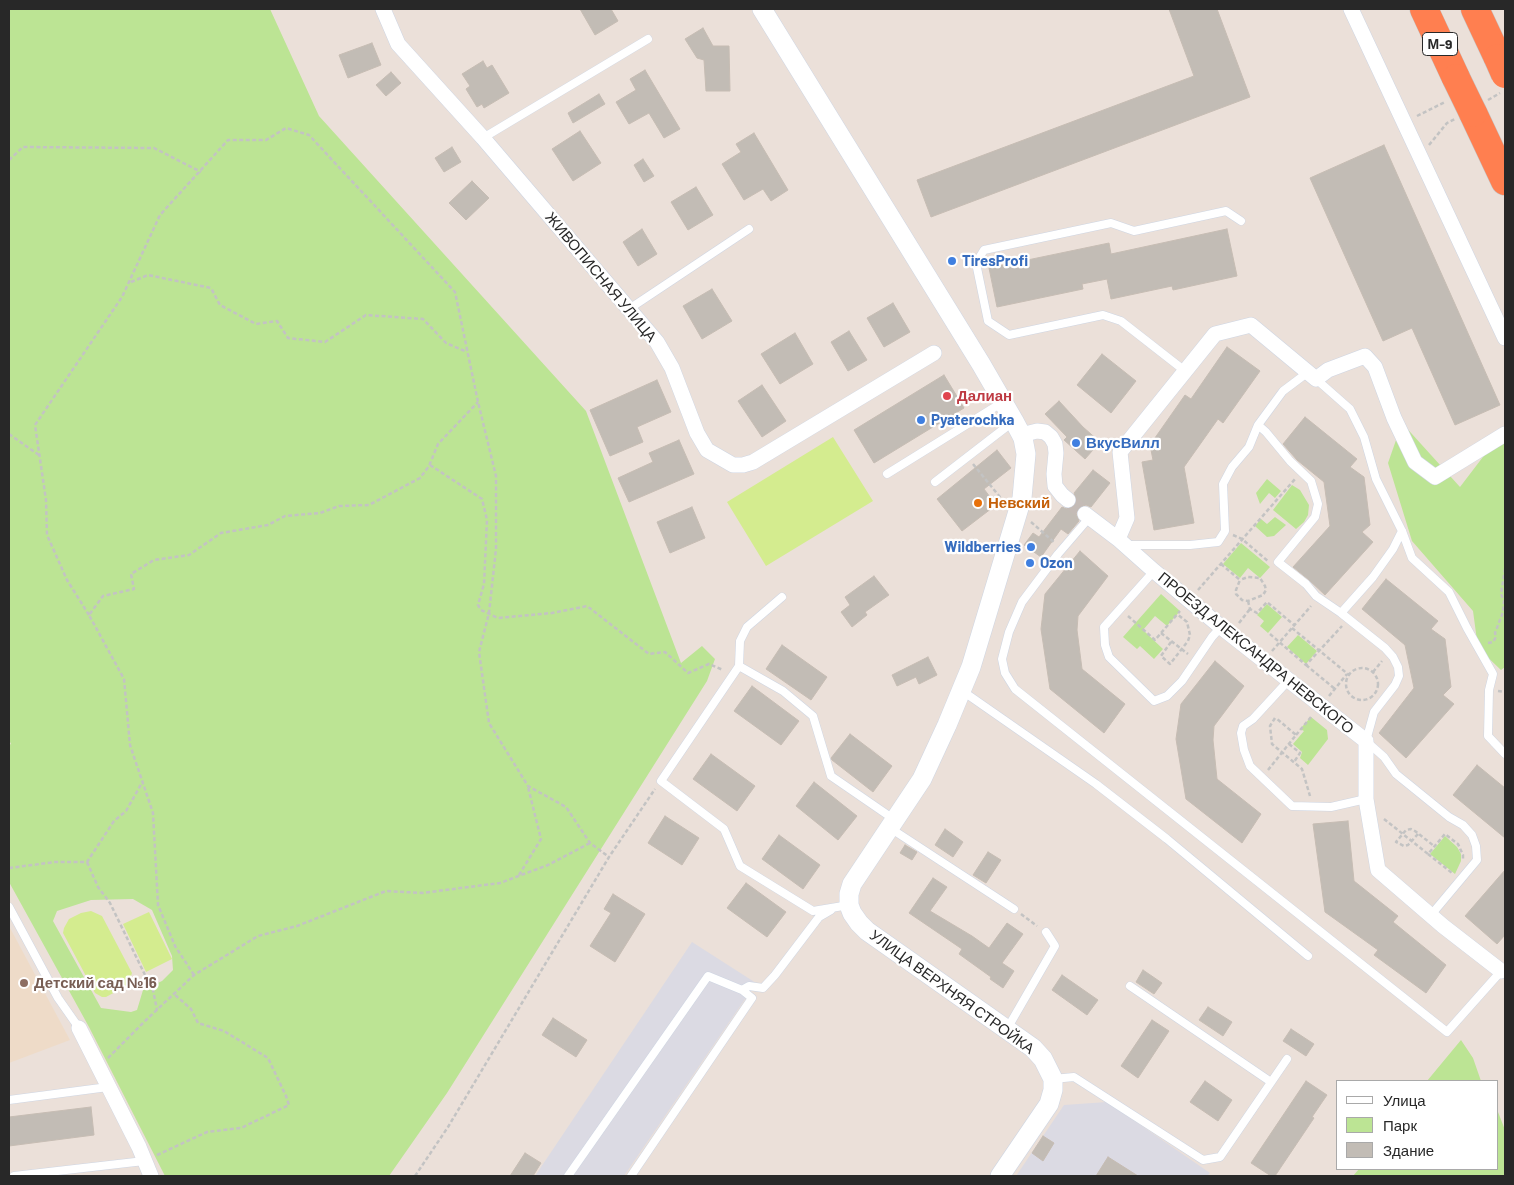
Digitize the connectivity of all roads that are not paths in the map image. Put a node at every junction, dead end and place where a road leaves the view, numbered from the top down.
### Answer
1 (383, 9) edge
2 (762, 9) edge
3 (1351, 9) edge
4 (1424, 9) edge
5 (1475, 9) edge
6 (648, 39) dead end
7 (1502, 66) edge
8 (483, 138) junction
9 (1505, 181) edge
10 (1241, 221) dead end
11 (749, 229) dead end
12 (629, 309) junction
13 (1505, 338) edge
14 (934, 353) dead end
15 (1185, 371) junction
16 (1311, 376) junction
17 (1003, 402) junction
18 (1258, 425) junction
19 (1018, 428) junction
20 (1505, 434) edge
21 (887, 474) dead end
22 (935, 482) dead end
23 (1068, 500) tunnel mouth
24 (1087, 516) joint
25 (1402, 531) junction
26 (1122, 542) junction
27 (1154, 572) junction
28 (782, 597) dead end
29 (1341, 613) junction
30 (1220, 627) junction
31 (739, 666) junction
32 (1288, 681) junction
33 (961, 690) junction
34 (1366, 741) junction
35 (1505, 754) edge
36 (1366, 799) junction
37 (893, 824) junction
38 (842, 906) junction
39 (9, 907) edge
40 (1014, 909) road end
41 (1431, 915) junction
42 (1046, 932) road end
43 (1308, 956) dead end
44 (1503, 969) edge
45 (1130, 986) dead end
46 (742, 990) junction
47 (79, 1028) joint
48 (1006, 1029) junction
49 (1287, 1059) dead end
50 (1053, 1079) junction
51 (1271, 1082) junction
52 (108, 1086) junction
53 (9, 1100) edge
54 (144, 1161) junction
55 (14, 1176) edge
56 (152, 1176) edge
57 (568, 1176) edge
58 (631, 1176) edge
59 (1000, 1176) edge

1 - 8 street, ЖИВОПИСНАЯ УЛИЦА
2 - 17 street
3 - 13 street
4 - 9 highway, М-9, bridge
5 - 7 highway
6 - 8 lane
8 - 12 street, ЖИВОПИСНАЯ УЛИЦА
10 - 15 lane
11 - 12 lane
12 - 14 street, ЖИВОПИСНАЯ УЛИЦА
15 - 16 street
15 - 26 street
16 - 18 lane
16 - 20 street
16 - 25 lane
17 - 19 street
17 - 21 lane
18 - 26 lane
18 - 29 lane
19 - 22 lane
19 - 23 street
19 - 33 street
24 - 26 street, ПРОЕЗД АЛЕКСАНДРА НЕВСКОГО
24 - 44 lane
25 - 29 lane
25 - 35 lane
26 - 27 street, ПРОЕЗД АЛЕКСАНДРА НЕВСКОГО
27 - 30 street, ПРОЕЗД АЛЕКСАНДРА НЕВСКОГО
27 - 30 lane
28 - 31 lane
29 - 34 lane
30 - 32 street, ПРОЕЗД АЛЕКСАНДРА НЕВСКОГО
31 - 37 lane
31 - 38 lane
32 - 34 street, ПРОЕЗД АЛЕКСАНДРА НЕВСКОГО
32 - 36 lane
33 - 37 street
33 - 43 lane
34 - 36 street, ПРОЕЗД АЛЕКСАНДРА НЕВСКОГО
34 - 41 lane
36 - 41 street, ПРОЕЗД АЛЕКСАНДРА НЕВСКОГО
37 - 38 street
37 - 40 lane
38 - 46 lane
38 - 48 street, УЛИЦА ВЕРХНЯЯ СТРОЙКА
39 - 47 lane
41 - 44 street, ПРОЕЗД АЛЕКСАНДРА НЕВСКОГО
42 - 48 lane
45 - 51 lane
46 - 57 lane
46 - 58 lane
47 - 52 street
48 - 50 street, УЛИЦА ВЕРХНЯЯ СТРОЙКА
49 - 51 lane
50 - 51 lane
50 - 59 street
52 - 53 lane
52 - 54 street
54 - 55 lane
54 - 56 street

